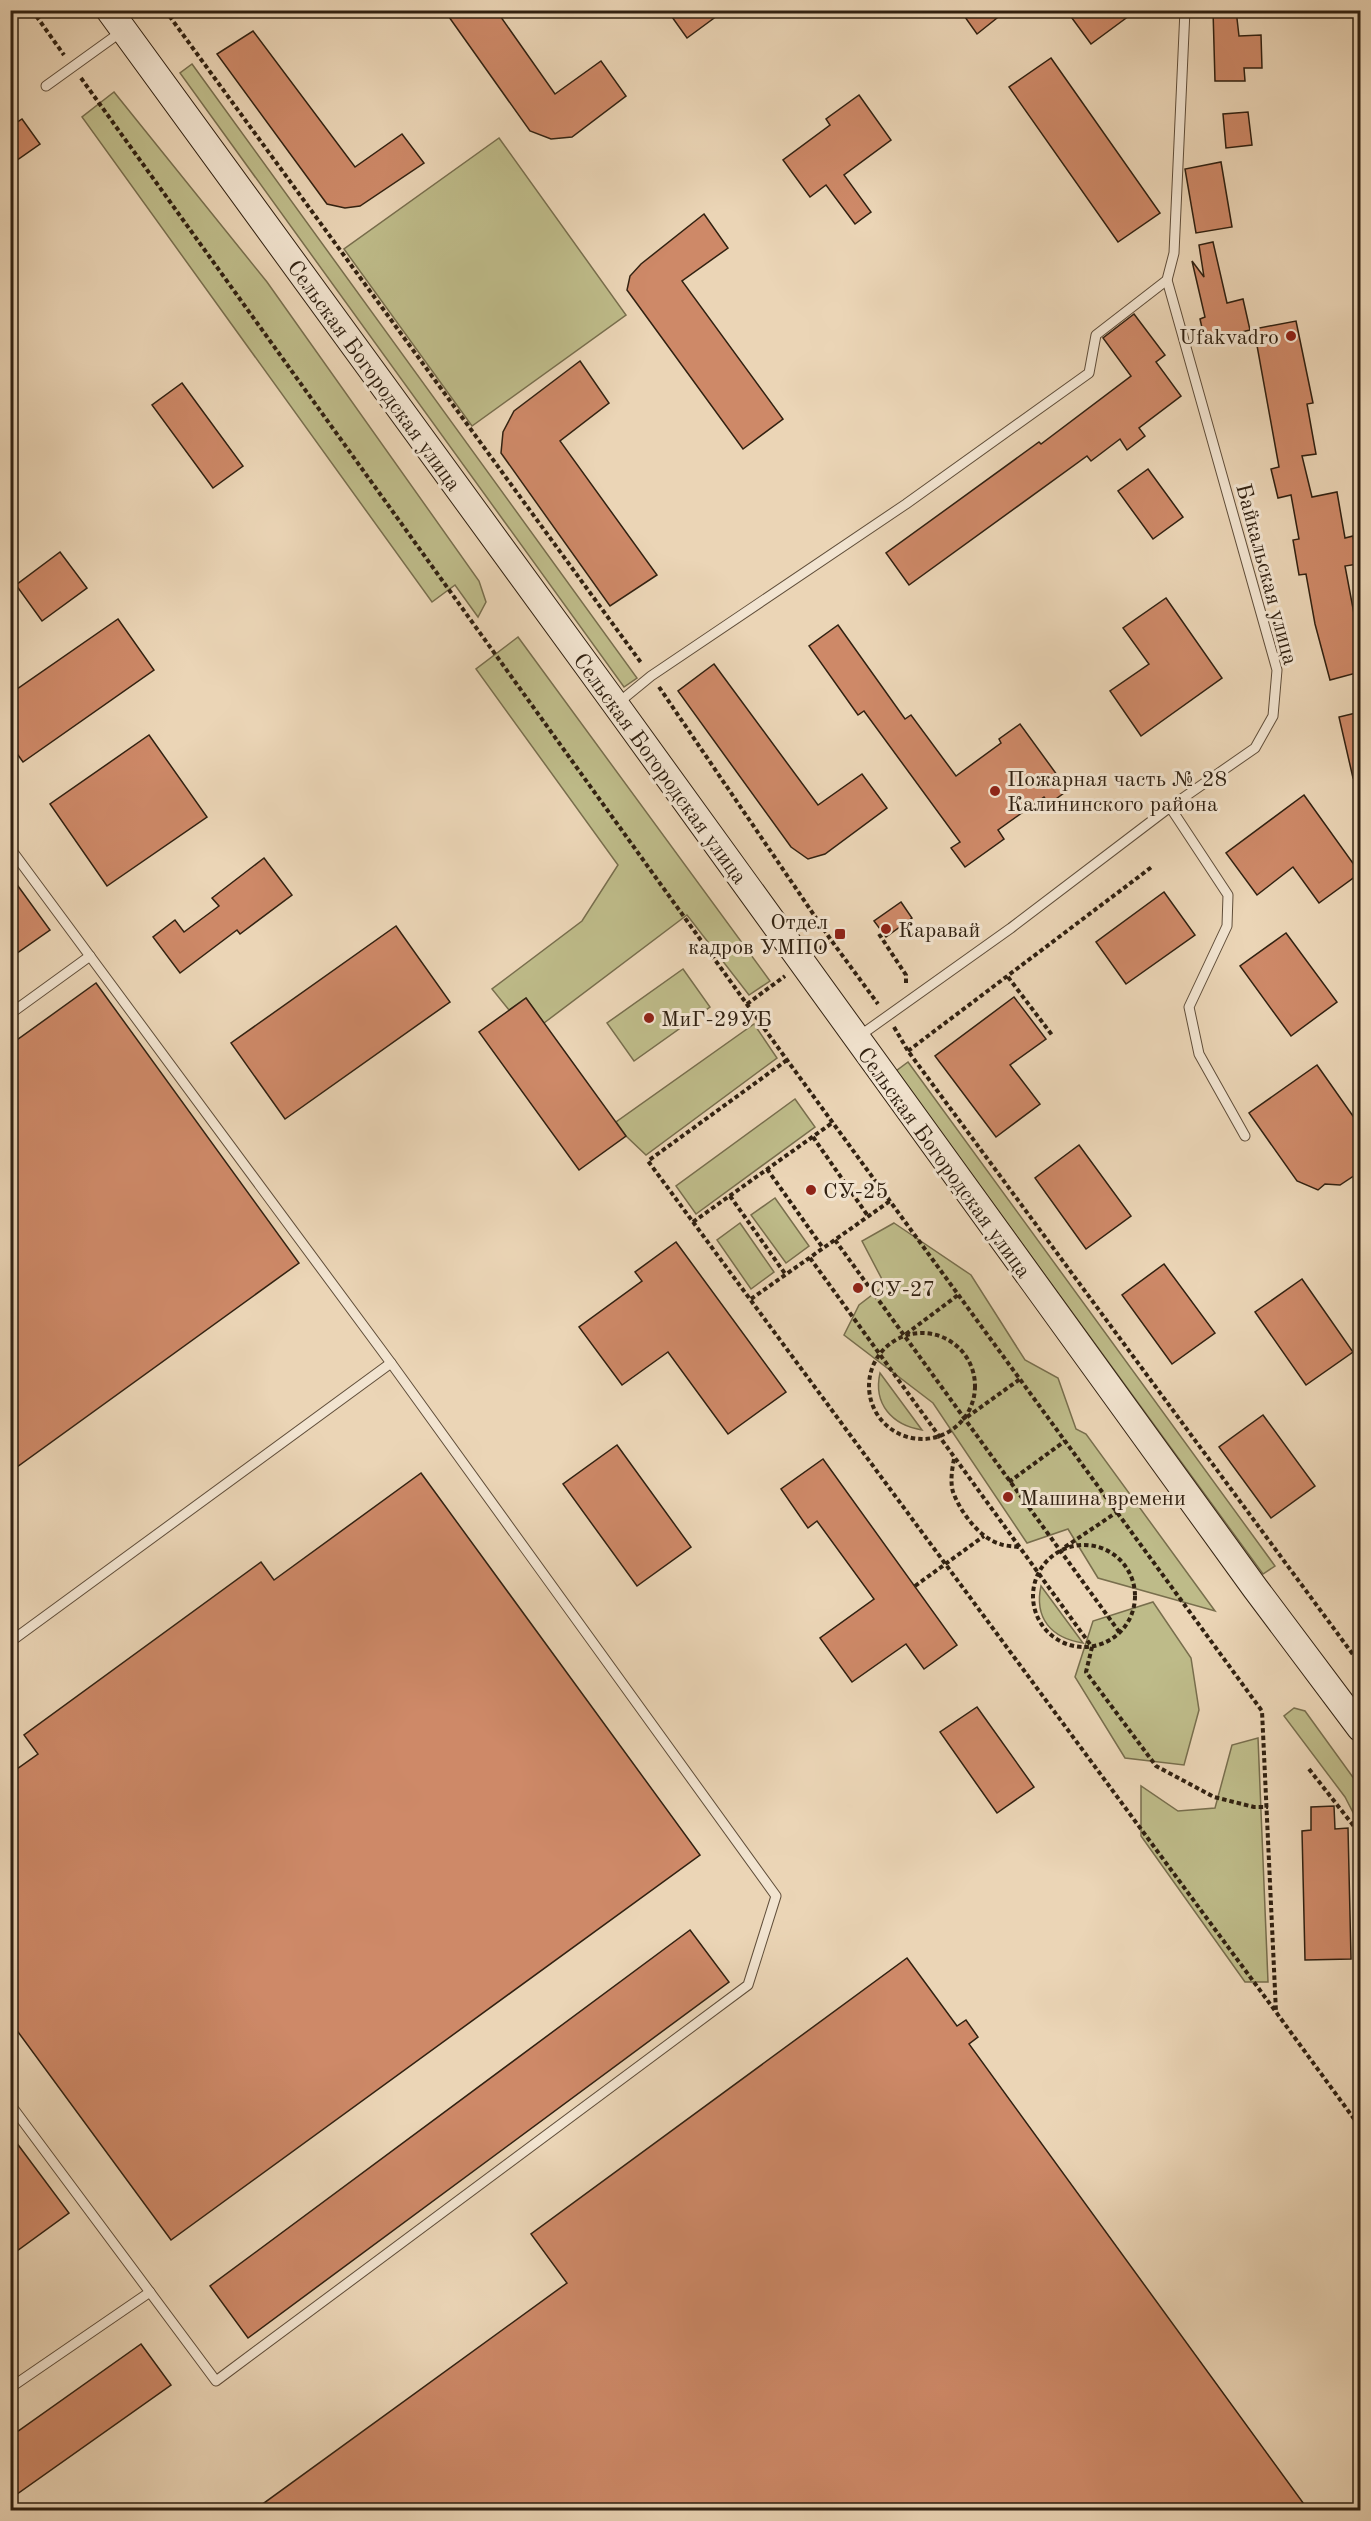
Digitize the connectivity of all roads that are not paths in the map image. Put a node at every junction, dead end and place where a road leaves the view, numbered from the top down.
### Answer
1 (1185, 10) edge
2 (117, 20) edge
3 (45, 86) dead end
4 (1167, 280) junction
5 (616, 705) junction
6 (1170, 807) junction
7 (10, 848) edge
8 (90, 956) junction
9 (10, 1014) edge
10 (856, 1038) junction
11 (1245, 1136) dead end
12 (391, 1363) junction
13 (10, 1642) edge
14 (1360, 1728) edge
15 (10, 2104) edge
16 (150, 2292) junction
17 (10, 2388) edge

1 - 4 lane
2 - 3 lane
2 - 5 main road, Сельская Богородская улица
4 - 5 lane
4 - 6 lane, Байкальская улица
5 - 10 main road, Сельская Богородская улица
6 - 10 lane, Байкальская улица
6 - 11 lane
7 - 8 lane
8 - 9 lane
8 - 12 lane
10 - 14 main road, Сельская Богородская улица
12 - 13 lane
12 - 16 lane
15 - 16 lane
16 - 17 lane

